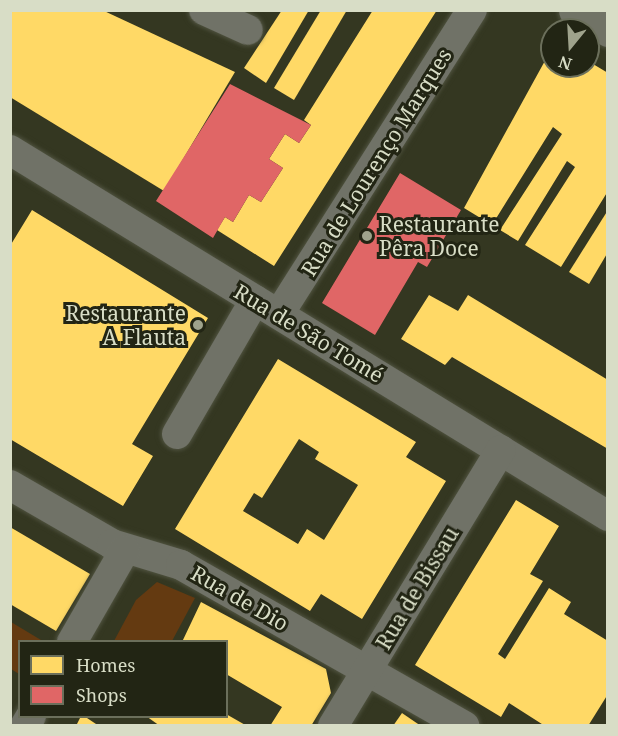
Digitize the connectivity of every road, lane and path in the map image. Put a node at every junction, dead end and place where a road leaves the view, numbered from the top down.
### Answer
1 (204, 10) edge
2 (472, 10) edge
3 (575, 10) edge
4 (248, 30) dead end
5 (608, 30) edge
6 (13, 157) edge
7 (267, 307) junction
8 (177, 434) dead end
9 (501, 450) junction
10 (10, 485) edge
11 (608, 516) edge
12 (125, 550) junction
13 (73, 640) edge
14 (367, 669) junction
15 (333, 726) edge
16 (464, 726) edge

1 - 4 street
2 - 7 street, Rua de Lourenço Marques
3 - 5 street
6 - 7 street, Rua de São Tomé
7 - 8 street, Rua de Lourenço Marques
7 - 9 street, Rua de São Tomé
9 - 11 street, Rua de São Tomé
9 - 14 street, Rua de Bissau
10 - 12 street, Rua de Dio
12 - 13 street
12 - 14 street, Rua de Dio
14 - 15 street, Rua de Bissau
14 - 16 street, Rua de Dio

